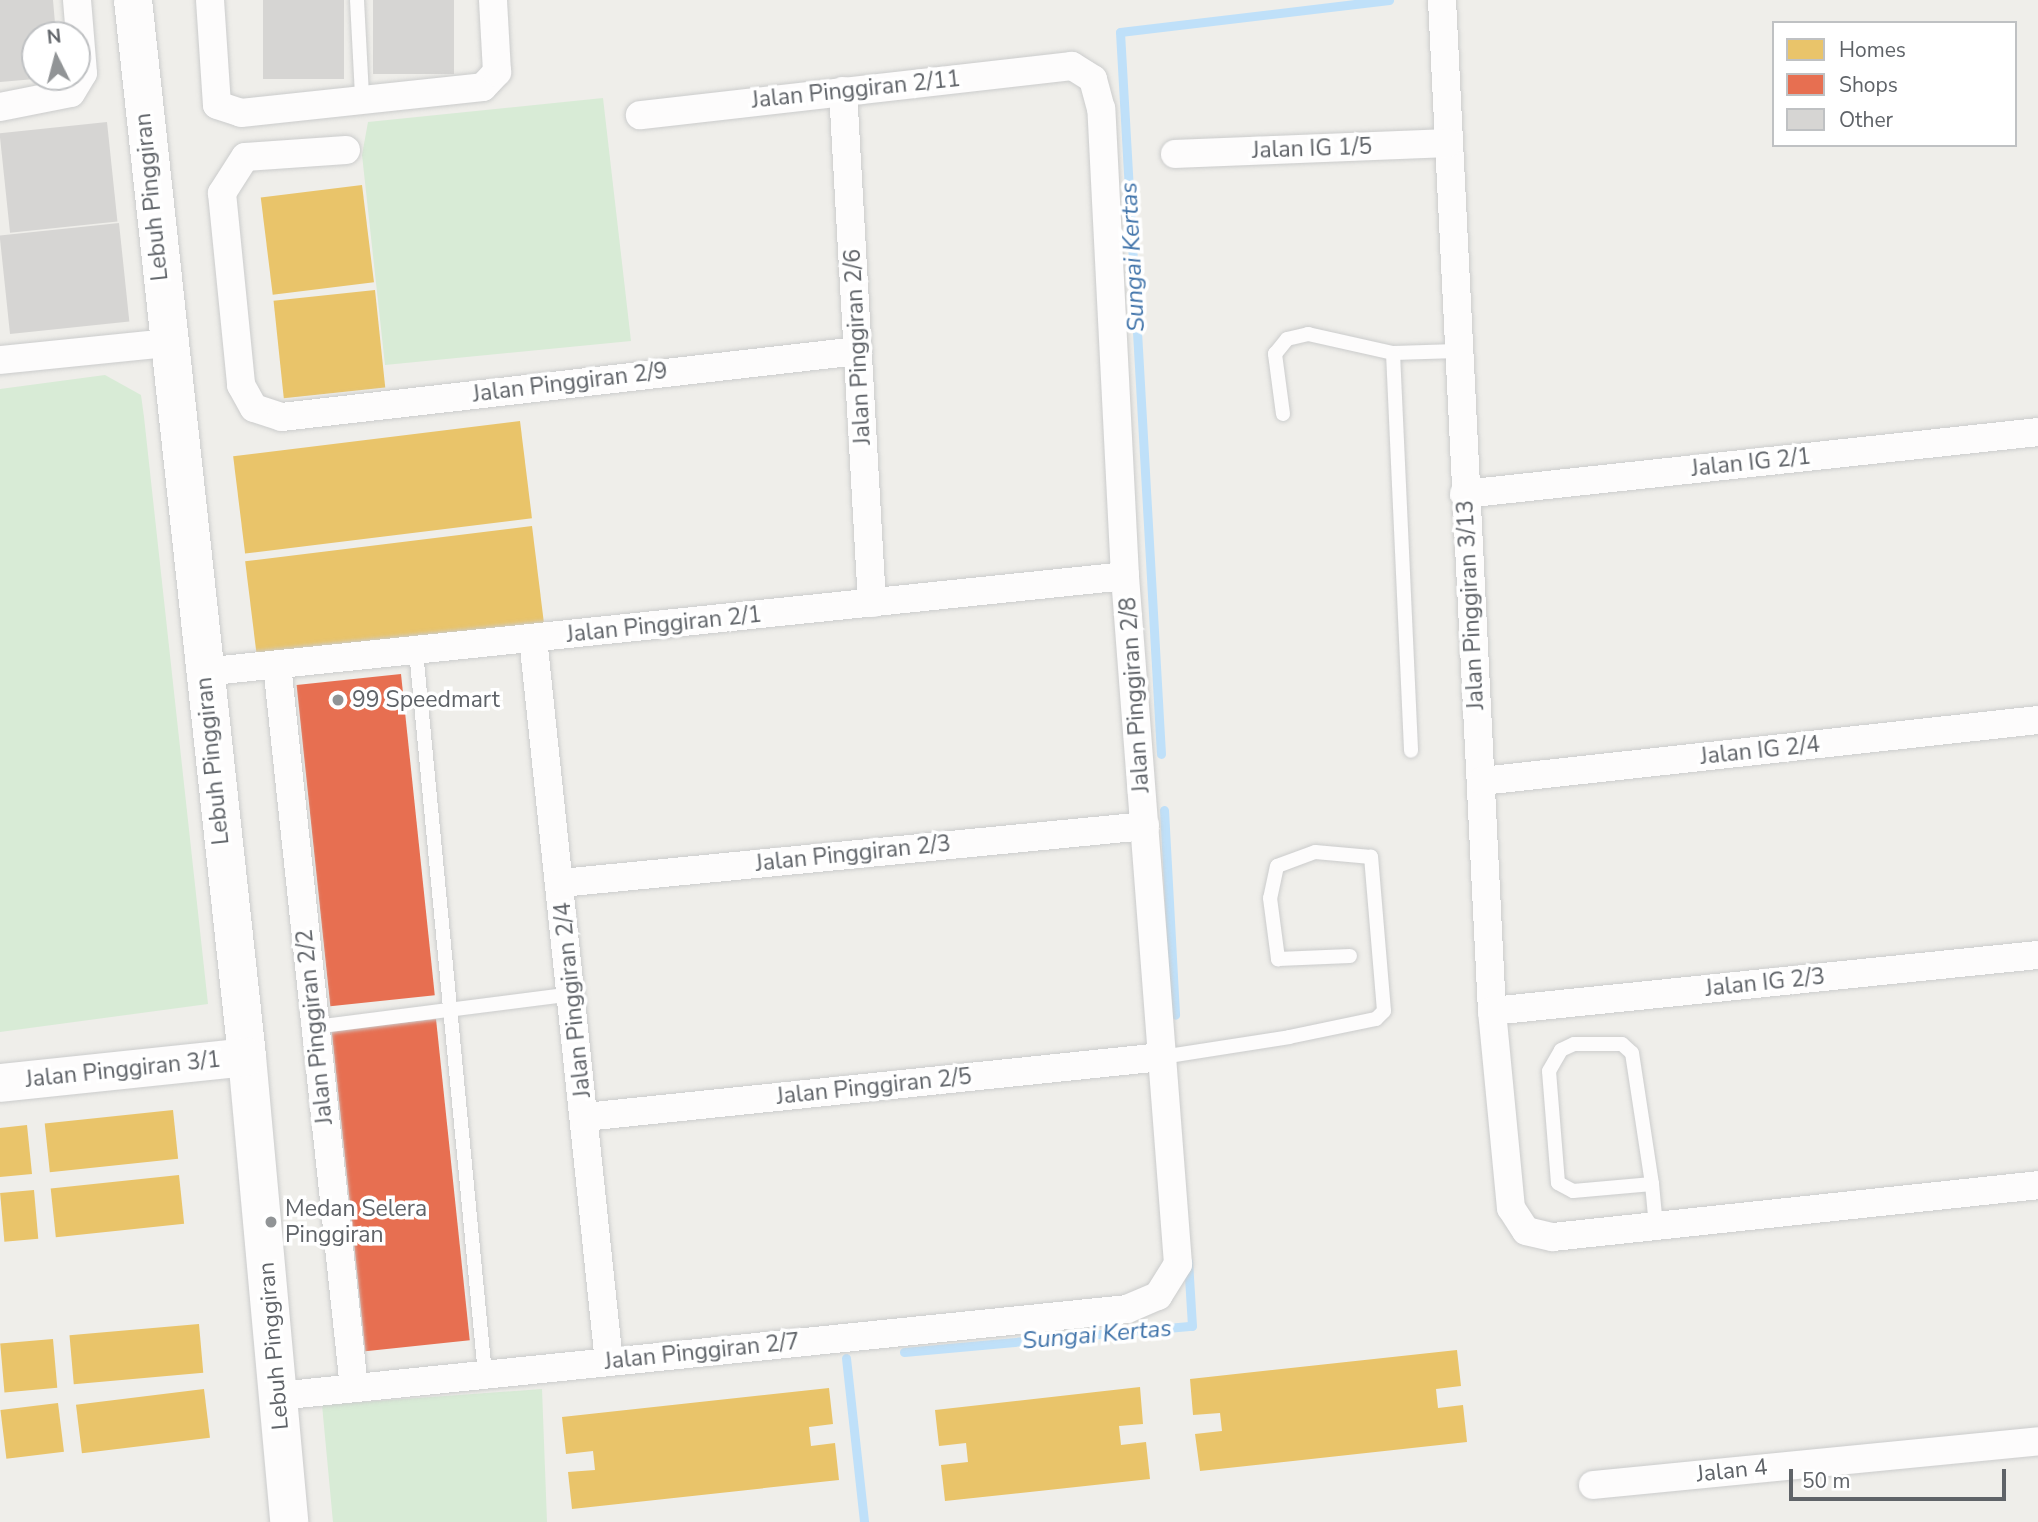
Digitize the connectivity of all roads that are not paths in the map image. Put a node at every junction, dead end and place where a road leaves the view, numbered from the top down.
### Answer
1 (77, 0) edge
2 (133, 0) edge
3 (210, 0) edge
4 (357, 0) edge
5 (493, 0) edge
6 (1442, 0) edge
7 (1072, 66) joint
8 (843, 91) junction
9 (362, 97) junction
10 (0, 107) edge
11 (640, 115) dead end
12 (1448, 143) junction
13 (346, 150) dead end
14 (1175, 154) dead end
15 (167, 342) junction
16 (858, 351) junction
17 (1458, 351) junction
18 (1394, 353) junction
19 (0, 360) edge
20 (1283, 414) dead end
21 (2038, 432) edge
22 (1464, 494) junction
23 (1125, 576) junction
24 (872, 603) junction
25 (533, 638) junction
26 (416, 651) junction
27 (277, 665) junction
28 (203, 672) junction
29 (2038, 720) edge
30 (1411, 751) dead end
31 (1482, 781) junction
32 (1145, 825) junction
33 (561, 883) junction
34 (2038, 955) edge
35 (1350, 956) dead end
36 (572, 994) junction
37 (449, 1010) junction
38 (1492, 1011) junction
39 (315, 1027) junction
40 (1162, 1056) junction
41 (247, 1057) junction
42 (0, 1083) edge
43 (585, 1117) junction
44 (1653, 1184) junction
45 (2038, 1185) edge
46 (1656, 1226) junction
47 (1127, 1309) joint
48 (609, 1362) junction
49 (485, 1374) junction
50 (354, 1388) junction
51 (278, 1396) junction
52 (2038, 1441) edge
53 (1593, 1485) dead end
54 (289, 1522) edge

1 - 10 street
2 - 15 street, Lebuh Pinggiran
3 - 9 street
4 - 9 lane
5 - 9 street
6 - 12 street, Jalan Pinggiran 3/13
7 - 8 street, Jalan Pinggiran 2/11
7 - 23 street, Jalan Pinggiran 2/8
8 - 11 street, Jalan Pinggiran 2/11
8 - 16 street, Jalan Pinggiran 2/6
12 - 14 street, Jalan IG 1/5
12 - 17 street, Jalan Pinggiran 3/13
13 - 16 street, Jalan Pinggiran 2/9
15 - 19 street
15 - 28 street, Lebuh Pinggiran
16 - 24 street, Jalan Pinggiran 2/6
17 - 18 lane
17 - 22 street, Jalan Pinggiran 3/13
18 - 20 lane
18 - 30 lane
21 - 22 street, Jalan IG 2/1
22 - 31 street, Jalan Pinggiran 3/13
23 - 24 street, Jalan Pinggiran 2/1
23 - 32 street, Jalan Pinggiran 2/8
24 - 25 street, Jalan Pinggiran 2/1
25 - 26 street, Jalan Pinggiran 2/1
25 - 33 street, Jalan Pinggiran 2/4
26 - 27 street, Jalan Pinggiran 2/1
26 - 37 lane
27 - 28 street, Jalan Pinggiran 2/1
27 - 39 street, Jalan Pinggiran 2/2
28 - 41 street, Lebuh Pinggiran
29 - 31 street, Jalan IG 2/4
31 - 38 street, Jalan Pinggiran 3/13
32 - 33 street, Jalan Pinggiran 2/3
32 - 40 street, Jalan Pinggiran 2/8
33 - 36 street, Jalan Pinggiran 2/4
34 - 38 street, Jalan IG 2/3
35 - 40 lane
36 - 37 lane
36 - 43 street, Jalan Pinggiran 2/4
37 - 39 lane
37 - 49 lane
38 - 46 street, Jalan Pinggiran 3/13
39 - 50 street, Jalan Pinggiran 2/2
40 - 43 street, Jalan Pinggiran 2/5
40 - 47 street, Jalan Pinggiran 2/8
41 - 42 street, Jalan Pinggiran 3/1
41 - 51 street, Lebuh Pinggiran
43 - 48 street, Jalan Pinggiran 2/4
44 - 44 lane
44 - 46 lane
45 - 46 street
47 - 48 street, Jalan Pinggiran 2/7
48 - 49 street, Jalan Pinggiran 2/7
49 - 50 street, Jalan Pinggiran 2/7
50 - 51 street, Jalan Pinggiran 2/7
51 - 54 street, Lebuh Pinggiran
52 - 53 street, Jalan 4

